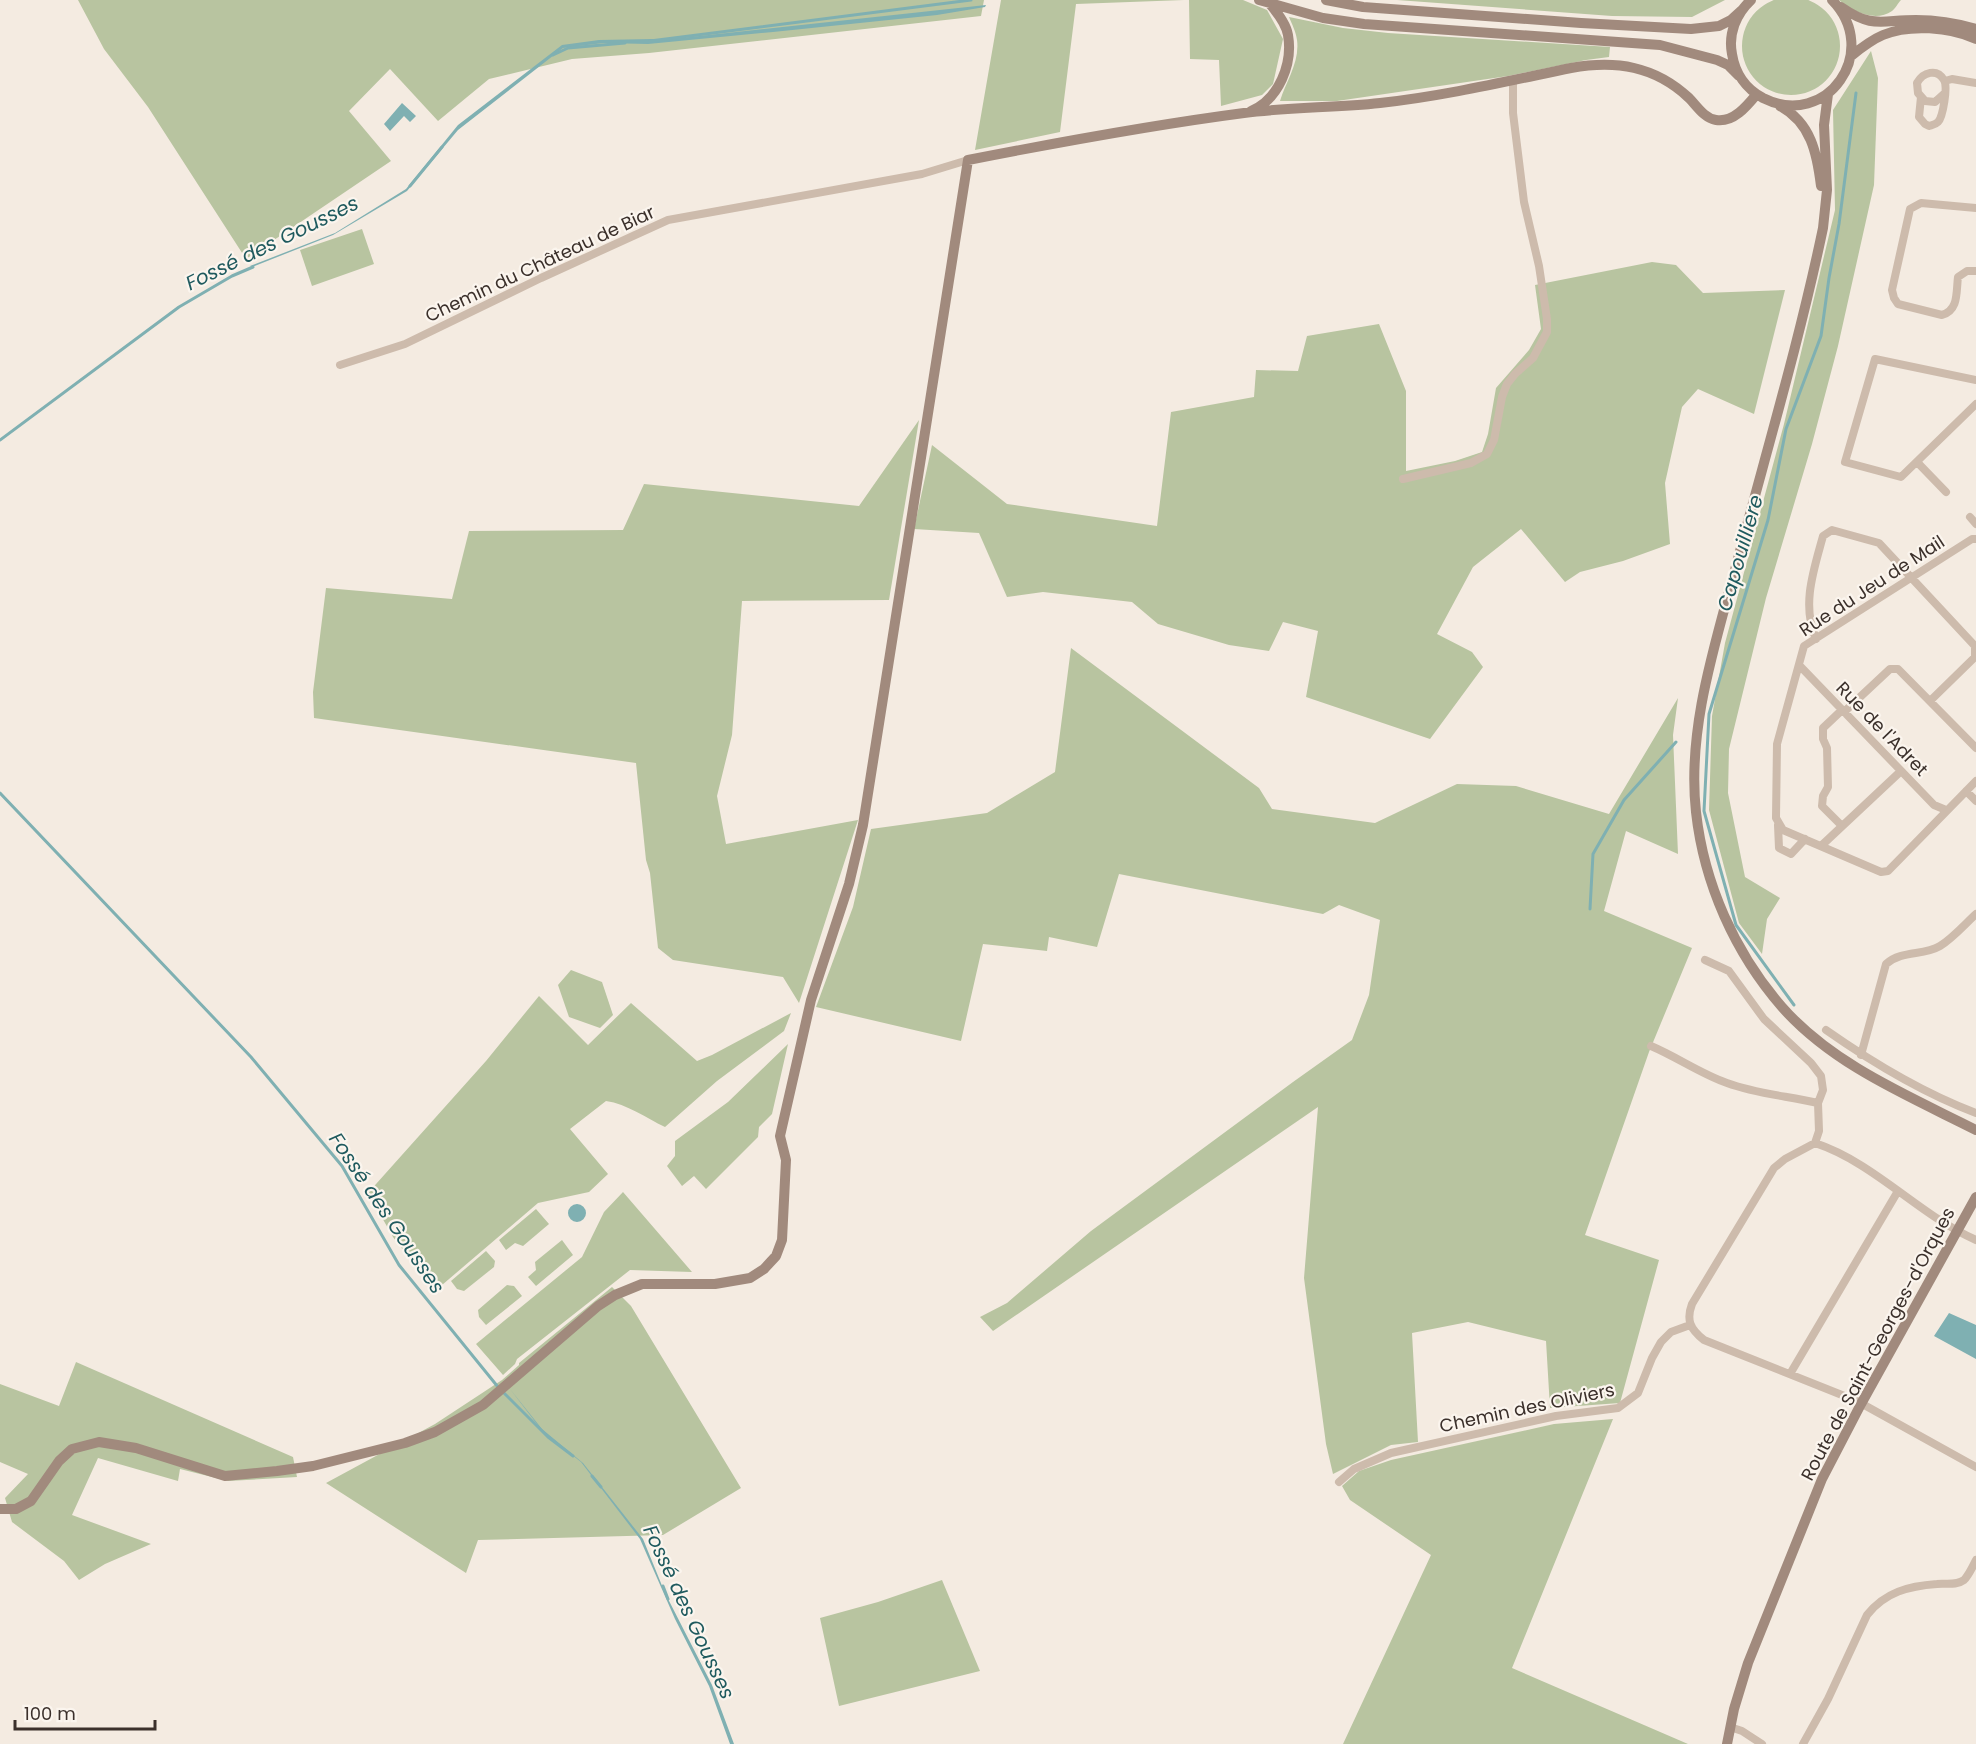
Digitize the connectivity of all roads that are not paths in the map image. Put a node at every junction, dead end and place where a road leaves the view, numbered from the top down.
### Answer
1 (1326, 0) edge
2 (1833, 1) edge
3 (1264, 2) edge
4 (1747, 3) edge
5 (1976, 29) edge
6 (1976, 39) edge
7 (1851, 56) junction
8 (1739, 76) junction
9 (1513, 80) junction
10 (1945, 81) junction
11 (1976, 83) edge
12 (1945, 93) junction
13 (1827, 94) junction
14 (1756, 95) junction
15 (1921, 97) junction
16 (1268, 102) junction
17 (1774, 104) junction
18 (1283, 110) junction
19 (1246, 113) junction
20 (968, 160) junction
21 (1976, 208) edge
22 (1824, 211) junction
23 (1976, 271) edge
24 (340, 365) dead end
25 (1976, 380) edge
26 (1976, 404) edge
27 (1917, 462) junction
28 (1403, 479) dead end
29 (1946, 492) dead end
30 (1970, 517) dead end
31 (1976, 524) edge
32 (1974, 539) edge
33 (1912, 578) junction
34 (1816, 639) junction
35 (1799, 665) junction
36 (1930, 701) junction
37 (1843, 711) junction
38 (1976, 748) edge
39 (1901, 771) junction
40 (1976, 781) edge
41 (1966, 791) junction
42 (1976, 801) edge
43 (1946, 810) junction
44 (1779, 825) junction
45 (1842, 826) junction
46 (1805, 839) junction
47 (1821, 846) junction
48 (1976, 914) edge
49 (1705, 960) dead end
50 (1826, 1030) dead end
51 (1651, 1046) dead end
52 (1861, 1055) junction
53 (1818, 1103) junction
54 (1976, 1113) edge
55 (1976, 1130) edge
56 (1815, 1143) junction
57 (1898, 1191) junction
58 (1976, 1197) edge
59 (1957, 1232) junction
60 (1976, 1240) edge
61 (1690, 1325) junction
62 (1790, 1374) junction
63 (1861, 1404) junction
64 (1976, 1467) edge
65 (1339, 1482) dead end
66 (0, 1509) edge
67 (1976, 1560) edge
68 (1730, 1727) junction
69 (1726, 1744) edge
70 (1762, 1744) edge
71 (1803, 1744) edge

1 - 4 street
2 - 5 street
2 - 7 street
3 - 8 street
3 - 16 street
4 - 8 street
6 - 7 street
7 - 13 street
8 - 14 street
9 - 14 street
9 - 18 street
9 - 28 street
10 - 11 street
10 - 12 street
10 - 15 street
12 - 15 street
12 - 15 street
13 - 17 street
13 - 22 street
14 - 17 street
16 - 18 street
16 - 19 street
17 - 22 street
18 - 19 street
19 - 20 street
20 - 24 street, Chemin du Château de Biar
20 - 66 street
21 - 23 street
22 - 55 street
25 - 27 street
26 - 27 street
27 - 29 street
30 - 31 street
32 - 33 street, Rue du Jeu de Mail
33 - 34 street, Rue du Jeu de Mail
33 - 34 street
33 - 36 street
34 - 35 street, Rue du Jeu de Mail
35 - 37 street, Rue de l'Adret
35 - 44 street, Rue du Jeu de Mail
36 - 37 street
36 - 38 street
37 - 39 street, Rue de l'Adret
37 - 45 street
39 - 43 street, Rue de l'Adret
39 - 45 street
40 - 41 street
41 - 42 street
41 - 43 street
43 - 47 street
44 - 46 street
44 - 46 street, Rue du Jeu de Mail
45 - 47 street
46 - 47 street
48 - 52 street
49 - 53 street
50 - 52 street
51 - 53 street
52 - 54 street
53 - 56 street
56 - 57 street
56 - 61 street
57 - 59 street
57 - 62 street
58 - 59 street, Route de Saint-Georges-d'Orques
59 - 60 street
59 - 63 street, Route de Saint-Georges-d'Orques
61 - 62 street
61 - 65 street, Chemin des Oliviers
62 - 63 street
63 - 64 street
63 - 68 street, Route de Saint-Georges-d'Orques
67 - 71 street
68 - 69 street, Route de Saint-Georges-d'Orques
68 - 70 street

